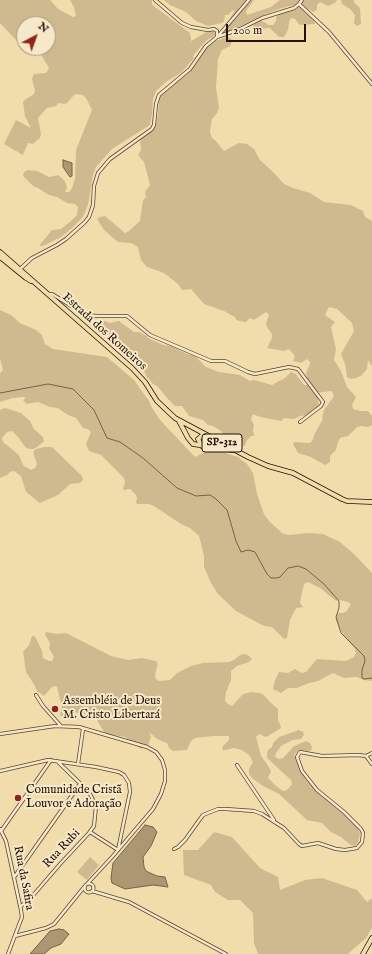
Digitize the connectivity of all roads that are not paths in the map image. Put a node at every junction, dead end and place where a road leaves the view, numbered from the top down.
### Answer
1 (155, 0) edge
2 (249, 0) edge
3 (302, 0) edge
4 (299, 4) junction
5 (217, 37) junction
6 (372, 84) edge
7 (0, 252) edge
8 (0, 257) edge
9 (19, 270) junction
10 (46, 293) junction
11 (178, 420) junction
12 (300, 422) dead end
13 (204, 434) junction
14 (202, 446) junction
15 (234, 450) junction
16 (372, 502) edge
17 (36, 695) dead end
18 (61, 726) junction
19 (83, 728) junction
20 (0, 734) edge
21 (372, 753) edge
22 (366, 756) junction
23 (51, 760) junction
24 (56, 761) junction
25 (78, 764) junction
26 (372, 764) edge
27 (236, 765) dead end
28 (0, 771) edge
29 (80, 784) junction
30 (275, 822) junction
31 (1, 830) edge
32 (90, 832) junction
33 (174, 849) dead end
34 (118, 850) junction
35 (15, 876) junction
36 (92, 878) junction
37 (86, 885) junction
38 (92, 886) junction
39 (85, 890) junction
40 (92, 891) junction
41 (80, 892) junction
42 (21, 906) junction
43 (15, 936) junction
44 (372, 938) edge
45 (8, 954) edge
46 (226, 954) edge
47 (363, 954) edge

1 - 5 street
2 - 5 street
3 - 4 street
4 - 5 street
4 - 6 street
5 - 9 street
7 - 9 main road, Estrada dos Romeiros / SP-312
8 - 9 main road, Estrada dos Romeiros / SP-312
9 - 10 main road, Estrada dos Romeiros / SP-312
10 - 11 main road, Estrada dos Romeiros / SP-312
10 - 12 street
11 - 13 main road, Estrada dos Romeiros / SP-312
11 - 14 main road
13 - 14 main road
13 - 15 main road, Estrada dos Romeiros / SP-312
14 - 15 main road
15 - 16 main road, Estrada dos Romeiros / SP-312
17 - 18 street
18 - 19 street
18 - 20 street
19 - 25 street
19 - 34 street
21 - 22 street
22 - 26 street
22 - 30 street
23 - 24 street
23 - 28 street
23 - 31 street
24 - 25 street
24 - 29 street, Rua Rubi
25 - 34 street
27 - 30 street
29 - 32 street, Rua Rubi
29 - 35 street
30 - 33 street
31 - 35 street, Rua da Safira
32 - 34 street
32 - 42 street, Rua Rubi
34 - 36 street
35 - 42 street, Rua da Safira
36 - 37 street
36 - 38 street
37 - 38 street
37 - 39 street
37 - 41 street
38 - 40 street
39 - 40 street
39 - 41 street
40 - 46 street
41 - 43 street
42 - 43 street, Rua da Safira
43 - 45 street, Rua da Safira
44 - 47 main road

